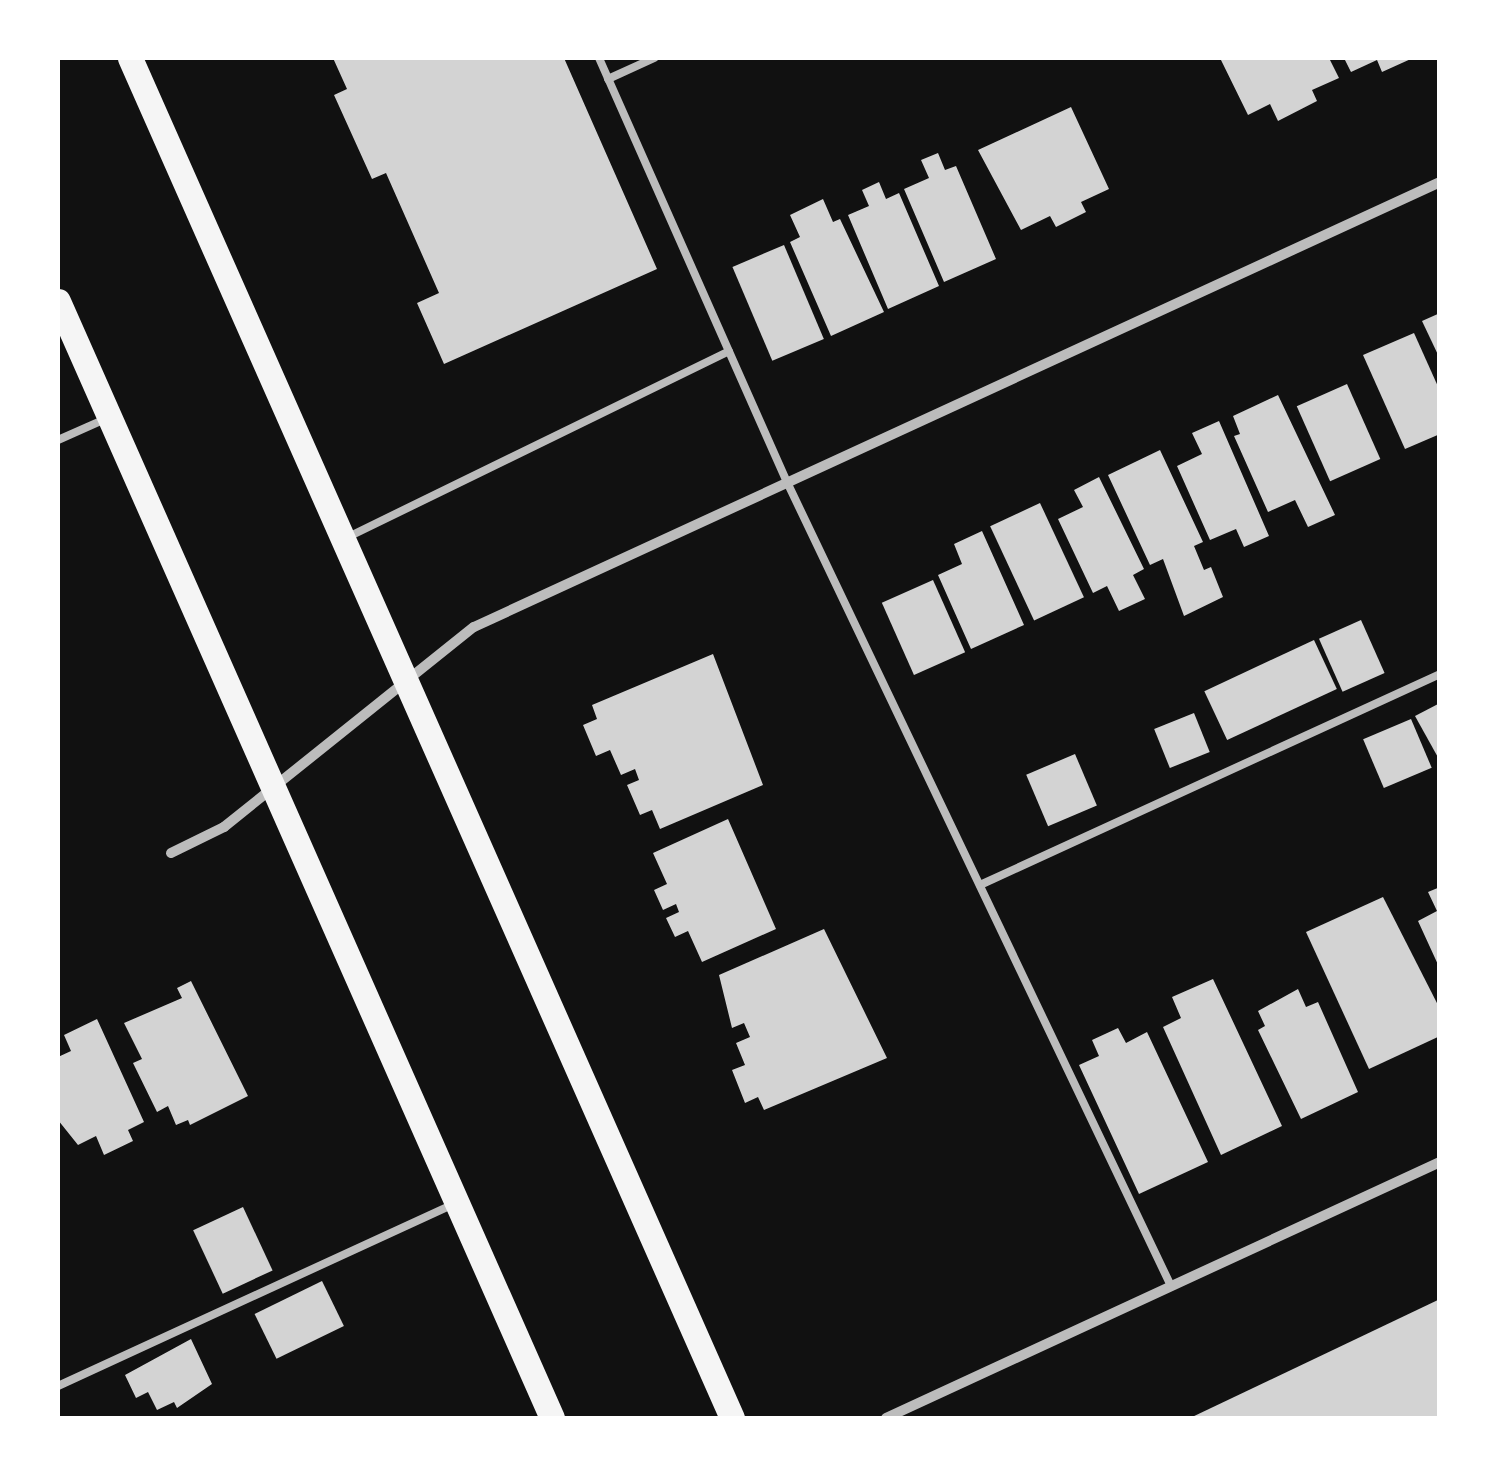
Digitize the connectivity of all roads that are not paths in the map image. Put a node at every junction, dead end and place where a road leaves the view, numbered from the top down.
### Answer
1 (130, 58) edge
2 (599, 58) edge
3 (654, 58) edge
4 (608, 79) junction
5 (1440, 182) edge
6 (58, 301) edge
7 (729, 352) junction
8 (107, 418) junction
9 (58, 440) edge
10 (787, 482) junction
11 (344, 539) junction
12 (1440, 674) edge
13 (405, 678) junction
14 (275, 787) junction
15 (171, 853) dead end
16 (980, 885) junction
17 (1440, 1162) edge
18 (459, 1201) junction
19 (1171, 1286) junction
20 (58, 1386) edge
21 (552, 1418) edge
22 (732, 1418) edge
23 (886, 1418) edge

1 - 11 main road
2 - 4 lane
3 - 4 lane
4 - 7 lane
5 - 10 street
6 - 8 main road
7 - 10 lane
7 - 11 lane
8 - 9 lane
8 - 14 main road
10 - 13 street
10 - 16 lane
11 - 13 main road
12 - 16 lane
13 - 14 street
13 - 22 main road
14 - 15 street
14 - 18 main road
16 - 19 lane
17 - 19 street
18 - 20 lane
18 - 21 main road
19 - 23 street

